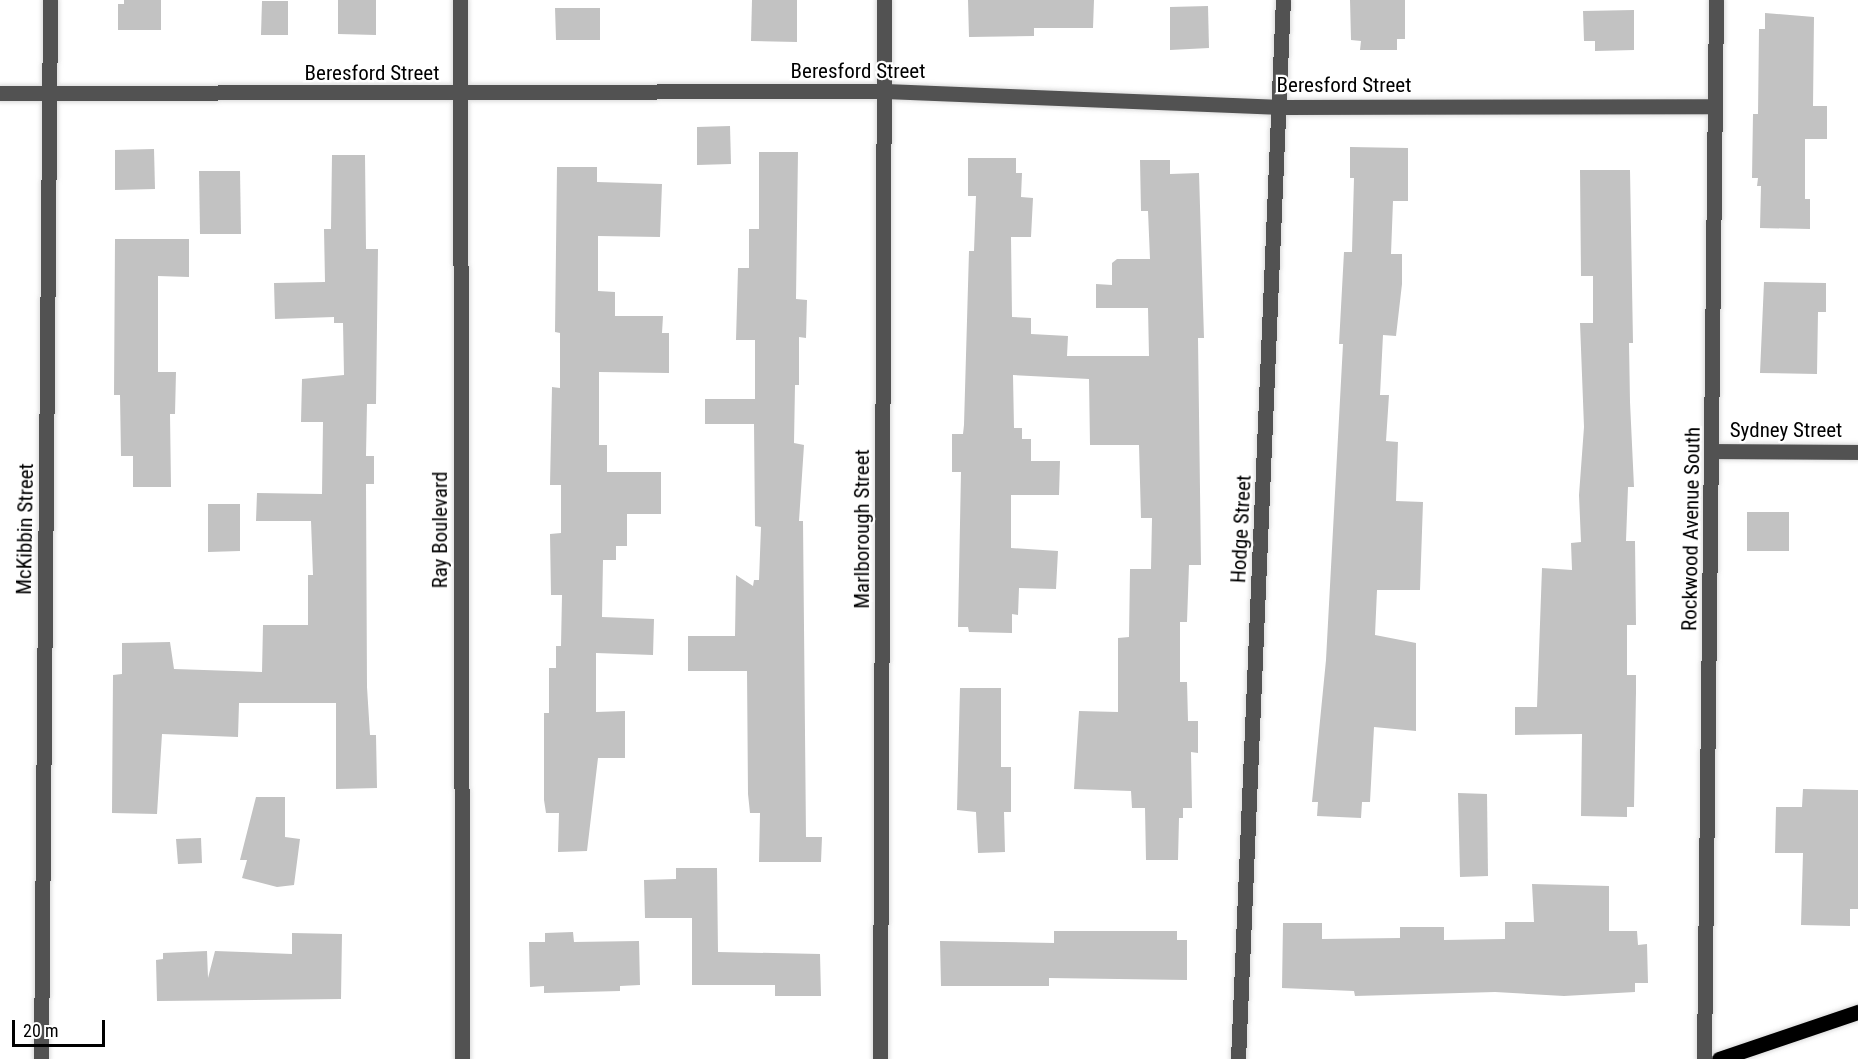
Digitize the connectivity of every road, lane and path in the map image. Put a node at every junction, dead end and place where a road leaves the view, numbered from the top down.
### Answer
1 (50, 0) edge
2 (460, 0) edge
3 (884, 0) edge
4 (1283, 0) edge
5 (1716, 0) edge
6 (885, 91) junction
7 (0, 93) edge
8 (50, 93) junction
9 (461, 94) junction
10 (1282, 106) junction
11 (1715, 106) junction
12 (1714, 451) junction
13 (1858, 452) edge
14 (1858, 1012) edge
15 (40, 1059) edge
16 (462, 1059) edge
17 (880, 1059) edge
18 (1238, 1059) edge
19 (1704, 1059) edge
20 (1719, 1059) edge

1 - 8 street, McKibbin Street
2 - 9 street, Ray Boulevard
3 - 6 street, Marlborough Street
4 - 10 street, Hodge Street
5 - 11 street, Rockwood Avenue South
6 - 9 street, Beresford Street
6 - 10 street, Beresford Street
6 - 17 street, Marlborough Street
7 - 8 street, Beresford Street
8 - 9 street, Beresford Street
8 - 15 street, McKibbin Street
9 - 16 street, Ray Boulevard
10 - 11 street, Beresford Street
10 - 18 street, Hodge Street
11 - 12 street, Rockwood Avenue South
12 - 13 street, Sydney Street
12 - 19 street, Rockwood Avenue South
14 - 20 main road

